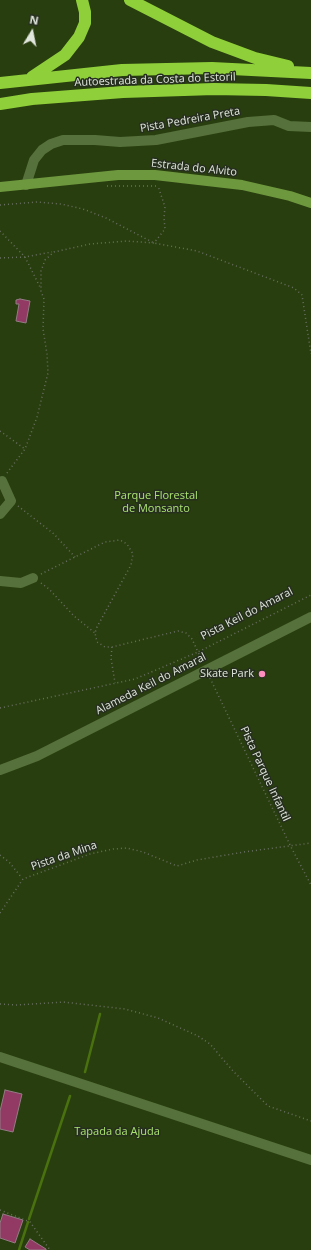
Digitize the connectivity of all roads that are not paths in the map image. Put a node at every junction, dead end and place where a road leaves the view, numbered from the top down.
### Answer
1 (82, 0) edge
2 (130, 0) edge
3 (311, 72) edge
4 (30, 79) junction
5 (0, 83) edge
6 (311, 93) edge
7 (0, 104) edge
8 (311, 127) edge
9 (26, 185) junction
10 (0, 187) edge
11 (311, 203) edge
12 (1, 482) edge
13 (0, 514) edge
14 (33, 578) road end
15 (0, 582) edge
16 (311, 616) edge
17 (0, 770) edge
18 (0, 1057) edge
19 (311, 1160) edge

1 - 4 highway
2 - 3 highway
3 - 4 highway, Autoestrada da Costa do Estoril
4 - 5 highway, Autoestrada da Costa do Estoril
6 - 7 highway, Autoestrada da Costa do Estoril
8 - 9 street, Pista Pedreira Preta
9 - 10 street, Estrada do Alvito
9 - 11 street, Estrada do Alvito
12 - 13 street
14 - 15 street
16 - 17 street, Alameda Keil do Amaral
18 - 19 street

